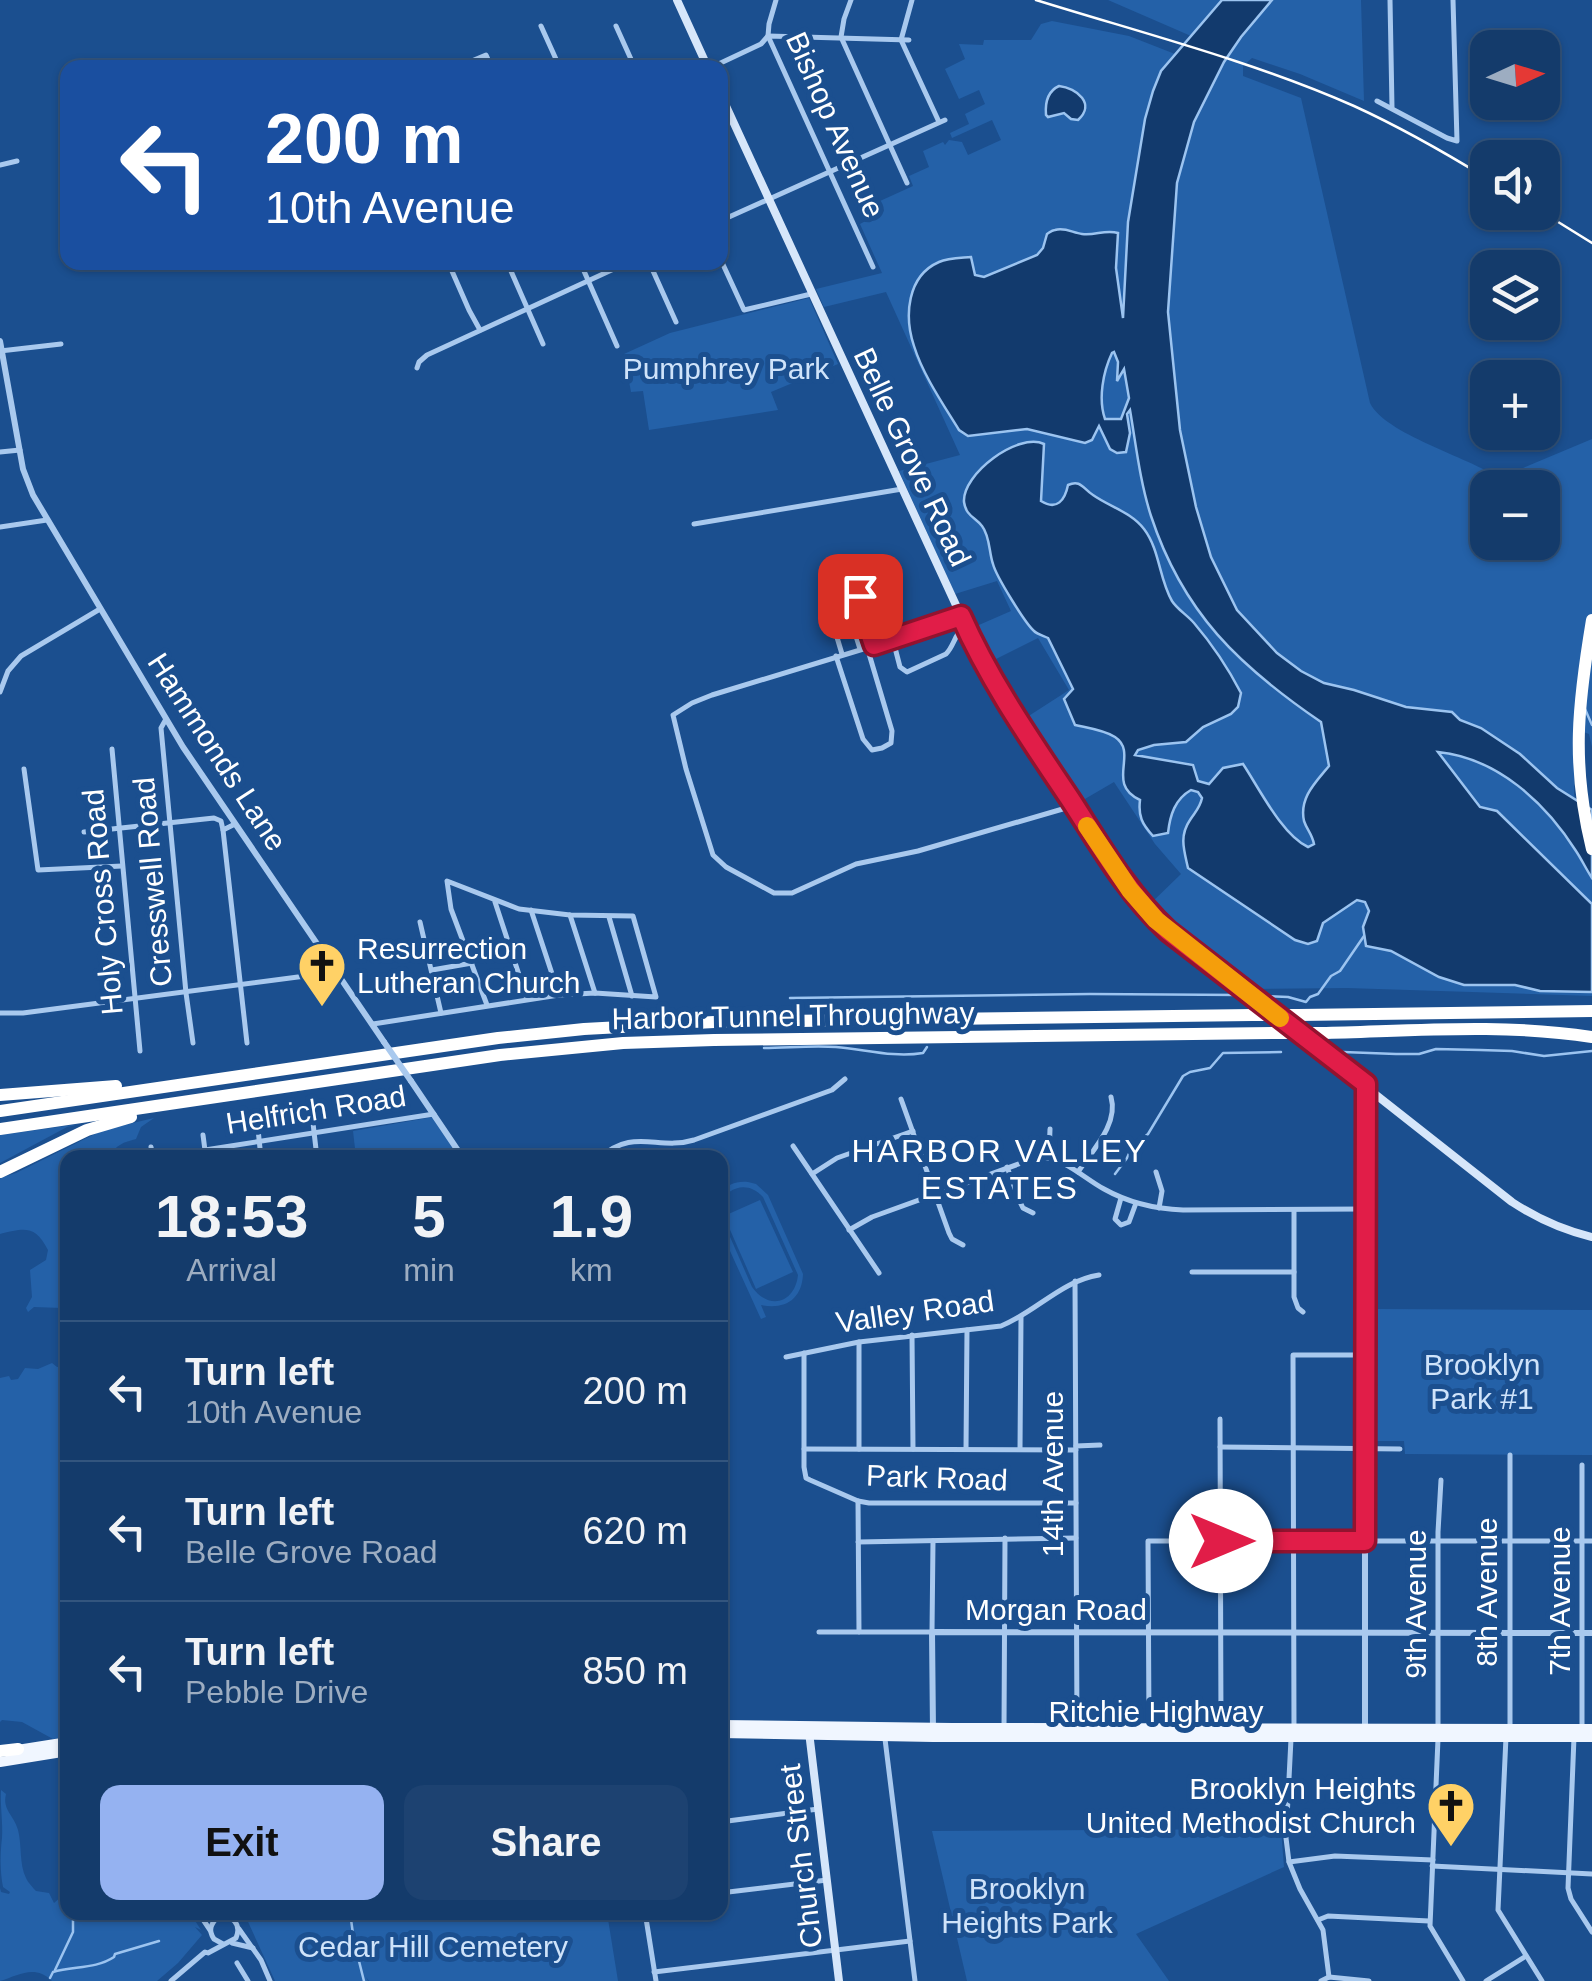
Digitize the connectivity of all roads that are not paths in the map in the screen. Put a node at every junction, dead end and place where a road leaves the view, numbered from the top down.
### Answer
1 (677, 0) edge
2 (776, 0) edge
3 (851, 0) edge
4 (912, 0) edge
5 (1390, 0) edge
6 (1453, 0) edge
7 (541, 26) dead end
8 (616, 26) dead end
9 (768, 36) junction
10 (841, 37) junction
11 (901, 40) junction
12 (910, 40) dead end
13 (556, 60) edge
14 (631, 60) edge
15 (705, 60) edge
16 (727, 60) edge
17 (1377, 101) dead end
18 (1392, 108) junction
19 (728, 112) edge
20 (890, 144) junction
21 (16, 161) dead end
22 (0, 166) edge
23 (830, 172) junction
24 (907, 183) dead end
25 (768, 200) junction
26 (728, 218) edge
27 (873, 267) dead end
28 (451, 270) edge
29 (510, 270) edge
30 (583, 270) edge
31 (612, 270) edge
32 (653, 270) edge
33 (726, 270) edge
34 (588, 281) junction
35 (812, 294) junction
36 (527, 309) junction
37 (676, 322) dead end
38 (480, 330) junction
39 (0, 342) edge
40 (61, 344) dead end
41 (543, 344) dead end
42 (618, 346) dead end
43 (1, 351) edge
44 (417, 368) dead end
45 (20, 450) junction
46 (0, 452) edge
47 (902, 490) junction
48 (47, 520) junction
49 (694, 524) dead end
50 (0, 527) edge
51 (840, 586) junction
52 (100, 609) junction
53 (961, 616) junction
54 (1592, 620) edge
55 (966, 627) junction
56 (892, 640) junction
57 (867, 647) junction
58 (839, 656) junction
59 (1592, 662) edge
60 (0, 692) edge
61 (166, 719) junction
62 (112, 749) dead end
63 (24, 769) dead end
64 (1074, 806) junction
65 (1592, 808) edge
66 (169, 822) junction
67 (235, 824) junction
68 (119, 828) junction
69 (224, 830) junction
70 (84, 832) dead end
71 (1592, 849) edge
72 (122, 866) junction
73 (494, 900) junction
74 (531, 910) junction
75 (570, 914) junction
76 (609, 915) junction
77 (420, 922) dead end
78 (472, 963) junction
79 (432, 970) junction
80 (336, 972) junction
81 (240, 986) junction
82 (186, 993) junction
83 (594, 993) junction
84 (560, 995) junction
85 (632, 996) junction
86 (134, 999) junction
87 (527, 999) junction
88 (487, 1005) junction
89 (1592, 1011) edge
90 (0, 1013) edge
91 (441, 1013) junction
92 (372, 1024) junction
93 (1592, 1037) edge
94 (192, 1042) dead end
95 (248, 1043) dead end
96 (140, 1051) dead end
97 (350, 1077) junction
98 (223, 1078) junction
99 (845, 1078) dead end
100 (1366, 1084) junction
101 (0, 1096) edge
102 (1111, 1097) dead end
103 (900, 1100) dead end
104 (0, 1112) edge
105 (434, 1114) junction
106 (313, 1122) dead end
107 (0, 1129) edge
108 (258, 1129) dead end
109 (1050, 1130) dead end
110 (913, 1131) junction
111 (203, 1134) dead end
112 (314, 1135) junction
113 (260, 1144) junction
114 (794, 1146) dead end
115 (151, 1147) dead end
116 (151, 1150) edge
117 (205, 1150) edge
118 (228, 1150) edge
119 (260, 1150) edge
120 (316, 1150) edge
121 (459, 1150) edge
122 (608, 1150) edge
123 (1048, 1157) junction
124 (1007, 1167) junction
125 (0, 1172) edge
126 (1078, 1172) junction
127 (1156, 1172) dead end
128 (812, 1174) junction
129 (936, 1194) junction
130 (1121, 1198) junction
131 (1136, 1203) junction
132 (1159, 1208) junction
133 (1366, 1209) junction
134 (1294, 1210) junction
135 (1033, 1212) dead end
136 (848, 1230) junction
137 (1592, 1237) edge
138 (963, 1245) dead end
139 (879, 1272) dead end
140 (1192, 1272) dead end
141 (1294, 1272) junction
142 (1099, 1274) dead end
143 (1075, 1281) junction
144 (1303, 1312) dead end
145 (1021, 1316) junction
146 (967, 1330) junction
147 (912, 1336) junction
148 (859, 1342) junction
149 (804, 1353) junction
150 (1366, 1355) junction
151 (786, 1356) dead end
152 (1220, 1419) dead end
153 (1100, 1445) dead end
154 (1220, 1446) junction
155 (1076, 1448) junction
156 (1293, 1448) junction
157 (1365, 1448) junction
158 (804, 1449) junction
159 (858, 1449) junction
160 (913, 1449) junction
161 (966, 1449) junction
162 (1400, 1449) dead end
163 (1020, 1450) junction
164 (1510, 1455) dead end
165 (1582, 1465) dead end
166 (1441, 1480) dead end
167 (858, 1501) junction
168 (1076, 1504) junction
169 (1005, 1538) junction
170 (1076, 1538) junction
171 (933, 1541) junction
172 (1221, 1541) junction
173 (1293, 1541) junction
174 (1365, 1541) junction
175 (1439, 1541) junction
176 (1510, 1541) junction
177 (1582, 1541) junction
178 (1592, 1541) edge
179 (858, 1542) junction
180 (819, 1632) dead end
181 (859, 1632) junction
182 (932, 1632) junction
183 (1004, 1632) junction
184 (1077, 1632) junction
185 (1149, 1632) junction
186 (1221, 1632) junction
187 (1294, 1632) junction
188 (1365, 1633) junction
189 (1438, 1633) junction
190 (1510, 1633) junction
191 (1582, 1633) junction
192 (1592, 1633) edge
193 (728, 1726) edge
194 (1004, 1728) junction
195 (1077, 1728) junction
196 (1149, 1728) junction
197 (1221, 1728) junction
198 (1365, 1729) junction
199 (809, 1731) junction
200 (933, 1732) junction
201 (728, 1733) edge
202 (1292, 1733) junction
203 (1438, 1733) junction
204 (1583, 1733) edge
205 (1508, 1734) junction
206 (885, 1736) junction
207 (60, 1743) edge
208 (18, 1749) joint
209 (0, 1752) edge
210 (60, 1752) edge
211 (0, 1762) edge
212 (818, 1809) junction
213 (728, 1821) edge
214 (1289, 1862) junction
215 (1433, 1863) junction
216 (1499, 1870) junction
217 (1568, 1873) junction
218 (1592, 1874) edge
219 (826, 1880) junction
220 (728, 1891) edge
221 (204, 1920) edge
222 (215, 1920) edge
223 (232, 1920) edge
224 (234, 1920) edge
225 (646, 1920) edge
226 (1318, 1920) junction
227 (1430, 1921) junction
228 (236, 1924) junction
229 (1592, 1932) edge
230 (211, 1933) junction
231 (910, 1941) junction
232 (229, 1943) junction
233 (253, 1948) junction
234 (835, 1950) junction
235 (206, 1952) junction
236 (1526, 1956) junction
237 (237, 1963) dead end
238 (654, 1972) junction
239 (1329, 1977) junction
240 (172, 1981) edge
241 (248, 1981) edge
242 (270, 1981) edge
243 (656, 1981) edge
244 (839, 1981) edge
245 (915, 1981) edge
246 (1321, 1981) edge
247 (1369, 1981) edge
248 (1463, 1981) edge
249 (1486, 1981) edge
250 (1542, 1981) edge

1 - 15 main road
2 - 9 street, Bishop Avenue
3 - 10 street
4 - 11 street
5 - 18 street
6 - 18 street
7 - 13 street
8 - 14 street
9 - 10 street
9 - 16 street
9 - 23 street, Bishop Avenue
10 - 11 street
10 - 20 street
11 - 12 street
11 - 20 street
17 - 18 street
19 - 25 main road, Belle Grove Road
20 - 23 street
20 - 24 street
21 - 22 street
23 - 25 street
23 - 27 street, Bishop Avenue
25 - 26 street
25 - 35 main road, Belle Grove Road
28 - 38 street
29 - 36 street
30 - 34 street
31 - 34 street
32 - 37 street
33 - 35 street
34 - 36 street
34 - 42 street
35 - 47 main road, Belle Grove Road
36 - 38 street
36 - 41 street
38 - 44 street
39 - 43 street, Hammonds Lane
40 - 43 street
43 - 45 street, Hammonds Lane
45 - 46 street
45 - 48 street, Hammonds Lane
47 - 49 street
47 - 53 main road, Belle Grove Road
48 - 50 street
48 - 52 street, Hammonds Lane
51 - 57 street
51 - 57 street
51 - 58 street
52 - 60 street
52 - 61 street, Hammonds Lane
53 - 55 main road, Belle Grove Road
53 - 56 street
54 - 71 highway
55 - 56 street
55 - 64 main road, Belle Grove Road
56 - 57 street
57 - 58 street
57 - 58 street
58 - 64 street
59 - 65 highway
61 - 66 street, Cresswell Road
61 - 67 street, Hammonds Lane
62 - 68 street, Holy Cross Road
63 - 72 street
64 - 100 main road, Belle Grove Road
66 - 68 street
66 - 69 street
66 - 82 street, Cresswell Road
67 - 69 street
67 - 80 street, Hammonds Lane
68 - 70 street
68 - 72 street, Holy Cross Road
69 - 81 street
72 - 86 street, Holy Cross Road
73 - 74 street
73 - 78 street
73 - 87 street
74 - 75 street
74 - 84 street
75 - 76 street
75 - 83 street
76 - 85 street
76 - 85 street
77 - 79 street
78 - 79 street
78 - 88 street
79 - 91 street
80 - 81 street
80 - 92 street, Hammonds Lane
81 - 82 street
81 - 95 street
82 - 86 street
82 - 94 street, Cresswell Road
83 - 84 street
83 - 85 street
84 - 87 street
86 - 90 street
86 - 96 street, Holy Cross Road
87 - 88 street
88 - 91 street
89 - 98 highway, Harbor Tunnel Throughway, bridge
91 - 92 street
92 - 105 street, Hammonds Lane, bridge
93 - 97 highway, Harbor Tunnel Throughway, bridge
97 - 107 highway, Harbor Tunnel Throughway
97 - 125 highway
98 - 101 highway
98 - 104 highway, Harbor Tunnel Throughway
99 - 122 street
100 - 133 street
100 - 137 main road, Belle Grove Road
102 - 126 street
103 - 110 street
105 - 112 street, Helfrich Road
105 - 121 street, Hammonds Lane
106 - 112 street
108 - 113 street
109 - 123 street
110 - 128 street
110 - 129 street
111 - 117 street
112 - 113 street, Helfrich Road
112 - 120 street
113 - 118 street, Helfrich Road
113 - 119 street
114 - 128 street
115 - 116 street
123 - 124 street
123 - 126 street
124 - 129 street
124 - 135 street
126 - 130 street
127 - 132 street
128 - 136 street
129 - 136 street
129 - 138 street
130 - 131 street
130 - 131 street
131 - 132 street
132 - 134 street
133 - 134 street
133 - 150 street
134 - 141 street
136 - 139 street
140 - 141 street
141 - 144 street
142 - 143 street, Valley Road
143 - 145 street, Valley Road
143 - 155 street, 14th Avenue
145 - 146 street, Valley Road
145 - 163 street
146 - 147 street, Valley Road
146 - 161 street
147 - 148 street, Valley Road
147 - 160 street
148 - 149 street, Valley Road
148 - 159 street
149 - 151 street, Valley Road
149 - 158 street, Park Road
150 - 156 street
150 - 157 street
152 - 154 street
153 - 155 street
154 - 156 street
154 - 172 street
155 - 163 street
155 - 168 street, 14th Avenue
156 - 157 street
156 - 173 street
157 - 162 street
157 - 174 street
158 - 159 street
158 - 167 street, Park Road
159 - 160 street
160 - 161 street
161 - 163 street
164 - 176 street, 8th Avenue
165 - 177 street, 7th Avenue
166 - 175 street, 9th Avenue
167 - 168 street, Park Road
167 - 179 street
168 - 170 street, 14th Avenue
169 - 170 street
169 - 171 street
169 - 183 street
170 - 184 street, 14th Avenue
171 - 179 street
171 - 182 street
172 - 173 street
172 - 185 street
172 - 186 street
173 - 174 street
173 - 187 street
174 - 175 street
174 - 188 street
175 - 176 street
175 - 189 street, 9th Avenue
176 - 177 street
176 - 190 street, 8th Avenue
177 - 178 street
177 - 191 street, 7th Avenue
179 - 181 street
180 - 181 street, Morgan Road
181 - 182 street, Morgan Road
182 - 183 street, Morgan Road
182 - 200 street
183 - 184 street, Morgan Road
183 - 194 street
184 - 185 street, Morgan Road
184 - 195 street, 14th Avenue
185 - 186 street, Morgan Road
185 - 196 street
186 - 187 street, Morgan Road
186 - 197 street
187 - 188 street, Morgan Road
187 - 202 street
188 - 189 street, Morgan Road
188 - 198 street
189 - 190 street, Morgan Road
189 - 203 street, 9th Avenue
190 - 191 street, Morgan Road
190 - 205 street, 8th Avenue
191 - 192 street, Morgan Road
191 - 204 street, 7th Avenue
193 - 199 main road, Ritchie Highway
194 - 195 main road, Ritchie Highway
194 - 200 main road, Ritchie Highway
195 - 196 main road, Ritchie Highway
196 - 197 main road, Ritchie Highway
197 - 202 main road, Ritchie Highway
198 - 202 main road, Ritchie Highway
198 - 203 main road, Ritchie Highway
199 - 200 main road, Ritchie Highway
199 - 201 main road, Ritchie Highway
199 - 206 main road, Ritchie Highway
199 - 212 main road, Church Street
200 - 202 main road, Ritchie Highway
200 - 206 main road, Ritchie Highway
202 - 203 main road, Ritchie Highway
202 - 214 street
203 - 205 main road, Ritchie Highway
203 - 215 street, 9th Avenue
204 - 205 main road, Ritchie Highway
204 - 217 street, 7th Avenue
205 - 216 street, 8th Avenue
206 - 231 street
207 - 208 main road
208 - 209 highway
210 - 211 main road
212 - 213 street
212 - 219 main road, Church Street
214 - 215 street
214 - 226 street
215 - 216 street
215 - 227 street, 9th Avenue
216 - 217 street
216 - 236 street, 8th Avenue
217 - 218 street
217 - 229 street
219 - 220 street
219 - 234 main road, Church Street
221 - 230 street
222 - 230 street
223 - 228 street
224 - 228 street
225 - 238 street
226 - 227 street
226 - 239 street
227 - 248 street
228 - 232 street
228 - 233 street
230 - 232 street
230 - 235 street
231 - 234 street
231 - 245 street
232 - 233 street
232 - 235 street
233 - 242 street
234 - 238 street
234 - 244 main road, Church Street
235 - 240 street
236 - 249 street
236 - 250 street, 8th Avenue
237 - 241 street
238 - 243 street
239 - 246 street
239 - 247 street

